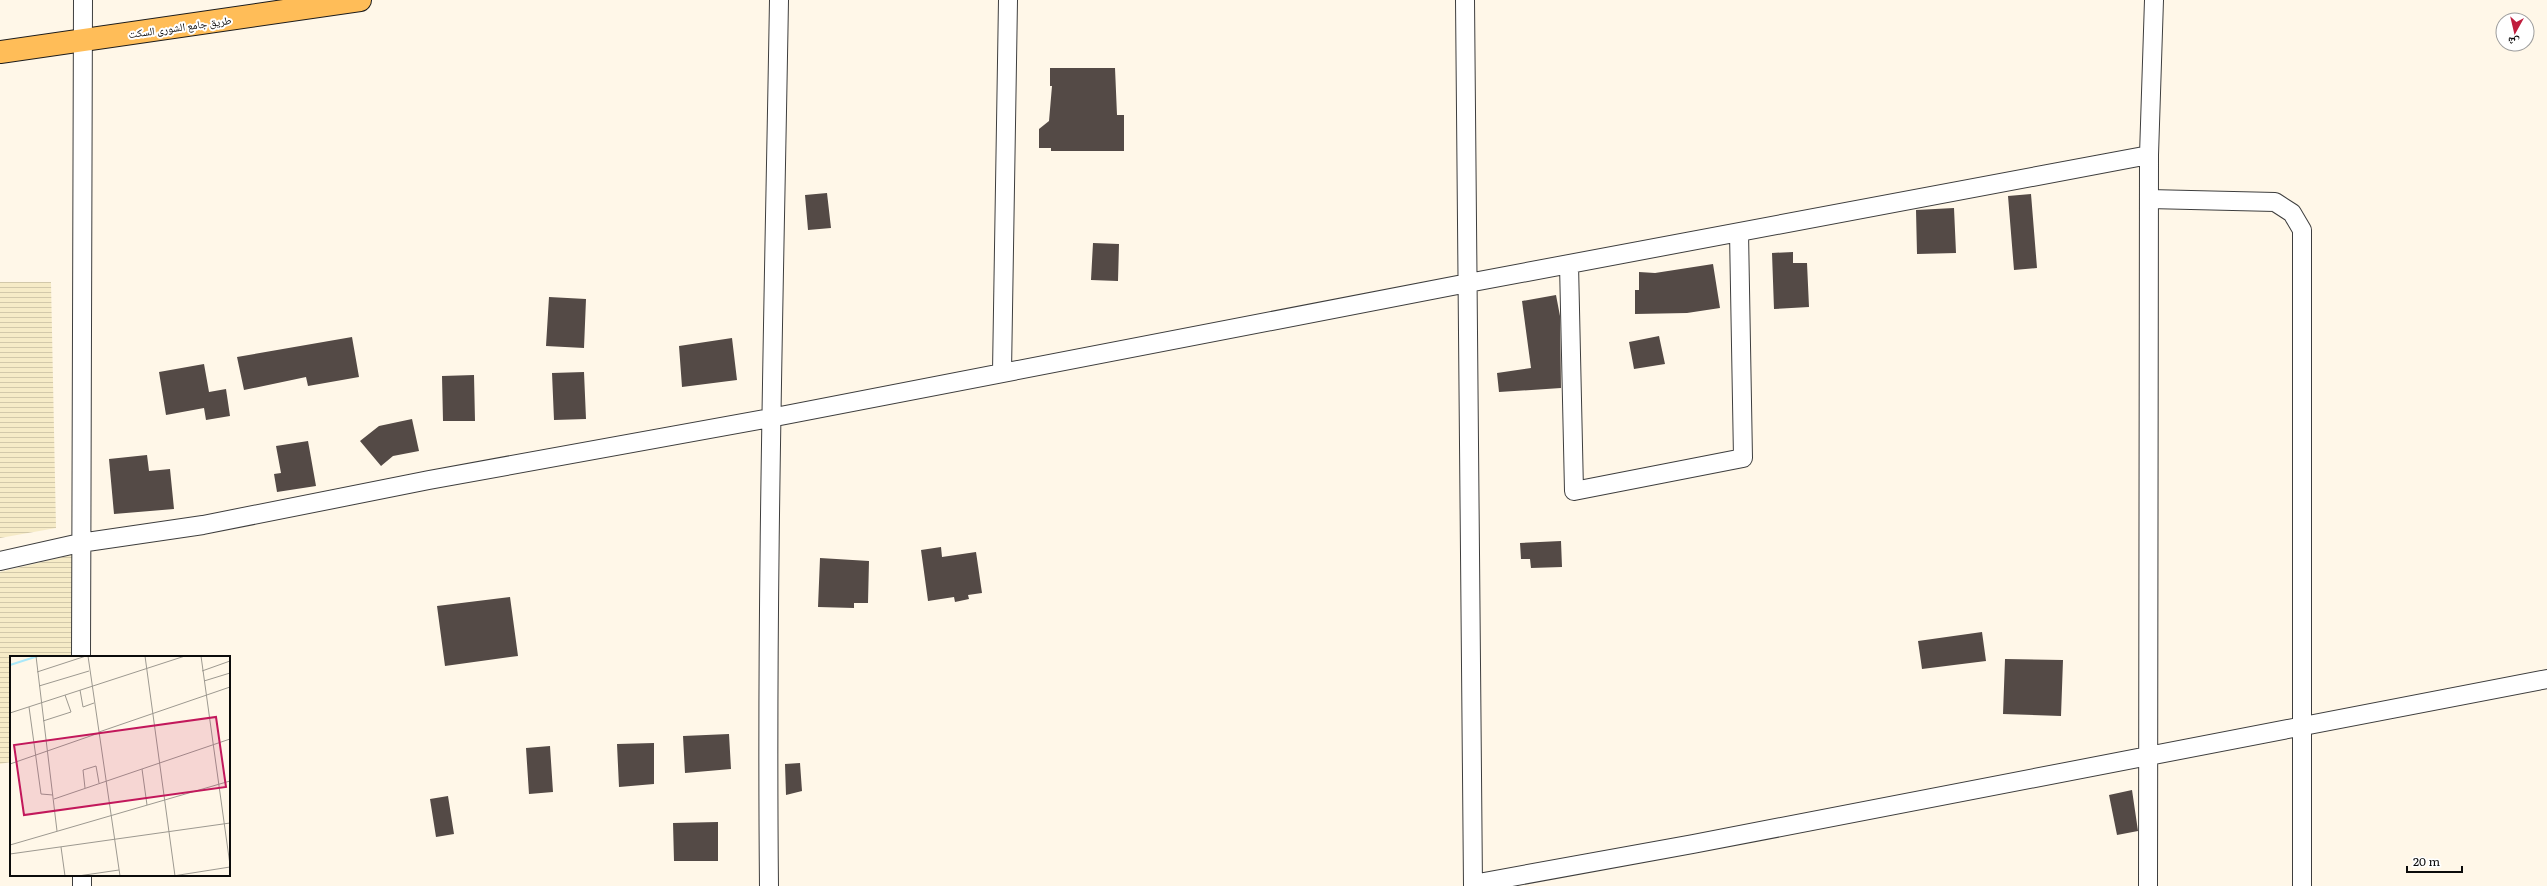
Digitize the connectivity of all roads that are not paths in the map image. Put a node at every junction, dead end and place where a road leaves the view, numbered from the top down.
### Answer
1 (83, 0) edge
2 (360, 0) edge
3 (779, 0) edge
4 (1008, 0) edge
5 (1465, 0) edge
6 (2154, 0) edge
7 (83, 41) junction
8 (0, 52) edge
9 (2149, 155) junction
10 (2149, 199) junction
11 (1739, 232) junction
12 (1569, 264) junction
13 (1468, 283) junction
14 (1002, 372) junction
15 (770, 418) junction
16 (80, 543) junction
17 (0, 560) edge
18 (81, 656) edge
19 (2547, 679) edge
20 (2303, 727) junction
21 (2148, 757) junction
22 (1473, 885) edge
23 (769, 886) edge
24 (2148, 886) edge
25 (2302, 886) edge

1 - 7 street
2 - 7 main road, طريق جامع الشورى السكت
3 - 15 street
4 - 14 street
5 - 13 street
6 - 9 street
7 - 8 main road, طريق جامع الشورى السكت
7 - 16 street
9 - 10 street
9 - 11 street
10 - 20 street
10 - 21 street
11 - 12 street
11 - 12 street
12 - 13 street
13 - 14 street
13 - 22 street
14 - 15 street
15 - 16 street
15 - 23 street
16 - 17 street
16 - 18 street
19 - 20 street
20 - 21 street
20 - 25 street
21 - 22 street
21 - 24 street

